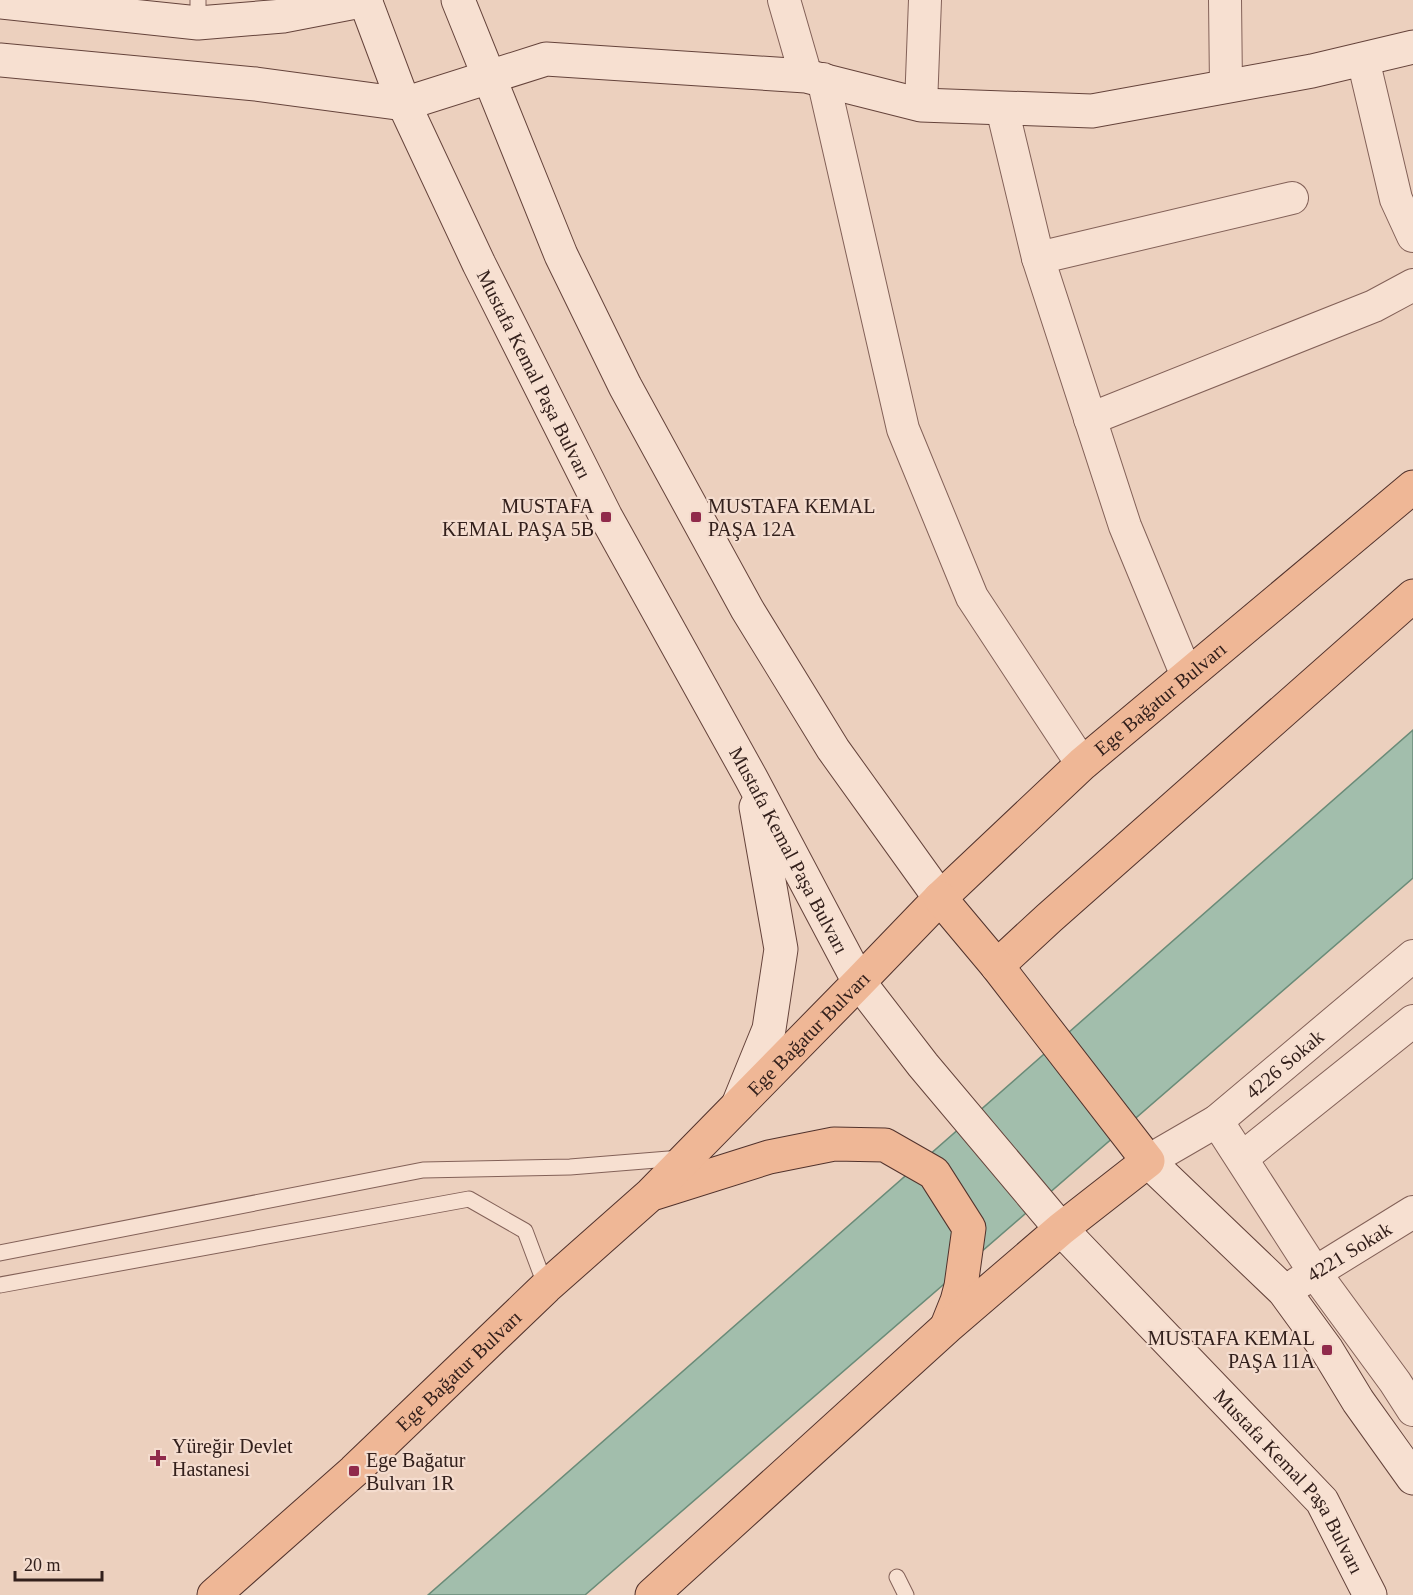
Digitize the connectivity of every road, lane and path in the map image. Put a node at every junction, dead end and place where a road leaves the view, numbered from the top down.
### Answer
1 (366, 0) edge
2 (458, 0) edge
3 (784, 0) edge
4 (925, 0) edge
5 (1225, 0) edge
6 (11, 2) edge
7 (198, 11) edge
8 (1413, 47) edge
9 (1362, 59) junction
10 (0, 60) edge
11 (490, 77) junction
12 (814, 78) junction
13 (1226, 86) junction
14 (404, 104) junction
15 (921, 105) junction
16 (1002, 108) junction
17 (1292, 198) dead end
18 (1413, 236) edge
19 (1038, 258) junction
20 (1413, 285) edge
21 (1090, 419) junction
22 (1413, 487) edge
23 (1413, 596) edge
24 (1187, 676) junction
25 (1082, 764) junction
26 (752, 778) junction
27 (940, 898) junction
28 (1413, 956) edge
29 (996, 966) junction
30 (859, 982) junction
31 (1413, 1021) edge
32 (738, 1105) junction
33 (1217, 1121) junction
34 (687, 1158) junction
35 (1242, 1158) junction
36 (1148, 1161) junction
37 (651, 1194) junction
38 (1413, 1212) edge
39 (1057, 1224) junction
40 (0, 1252) edge
41 (1315, 1273) junction
42 (0, 1285) edge
43 (546, 1287) junction
44 (1284, 1291) junction
45 (946, 1327) junction
46 (1404, 1377) edge
47 (1358, 1401) junction
48 (1413, 1410) edge
49 (1413, 1478) edge
50 (897, 1578) dead end
51 (214, 1595) edge
52 (652, 1595) edge
53 (906, 1595) edge
54 (1370, 1595) edge

1 - 7 main road
1 - 14 main road, Mustafa Kemal Paşa Bulvarı
2 - 11 main road
3 - 12 street
4 - 15 street
5 - 13 street
6 - 7 main road
8 - 9 main road
9 - 13 main road
9 - 18 street
10 - 14 main road
11 - 12 main road
11 - 14 main road
11 - 27 main road
12 - 15 main road
12 - 25 street
13 - 16 main road
14 - 26 main road, Mustafa Kemal Paşa Bulvarı
15 - 16 main road
16 - 19 street
17 - 19 street
19 - 21 street
20 - 21 street
21 - 24 street
22 - 24 main road, Ege Bağatur Bulvarı
23 - 29 main road
24 - 25 main road, Ege Bağatur Bulvarı
25 - 27 main road, Ege Bağatur Bulvarı
26 - 30 main road, Mustafa Kemal Paşa Bulvarı
26 - 32 main road
27 - 29 main road
27 - 30 main road, Ege Bağatur Bulvarı
28 - 33 street, 4226 Sokak
29 - 36 main road
30 - 32 main road, Ege Bağatur Bulvarı
30 - 39 main road, Mustafa Kemal Paşa Bulvarı
31 - 35 street
32 - 34 main road, Ege Bağatur Bulvarı
33 - 35 street
33 - 36 street, 4226 Sokak
34 - 37 main road, Ege Bağatur Bulvarı
34 - 40 lane
35 - 41 street
36 - 39 main road
36 - 44 main road
37 - 43 main road, Ege Bağatur Bulvarı
37 - 45 main road
38 - 41 street, 4221 Sokak
39 - 45 main road
39 - 54 main road, Mustafa Kemal Paşa Bulvarı
41 - 44 street, 4221 Sokak
41 - 46 street
42 - 43 lane
43 - 51 main road, Ege Bağatur Bulvarı
44 - 47 main road
45 - 52 main road
46 - 47 street
46 - 48 street
47 - 49 main road
50 - 53 lane

